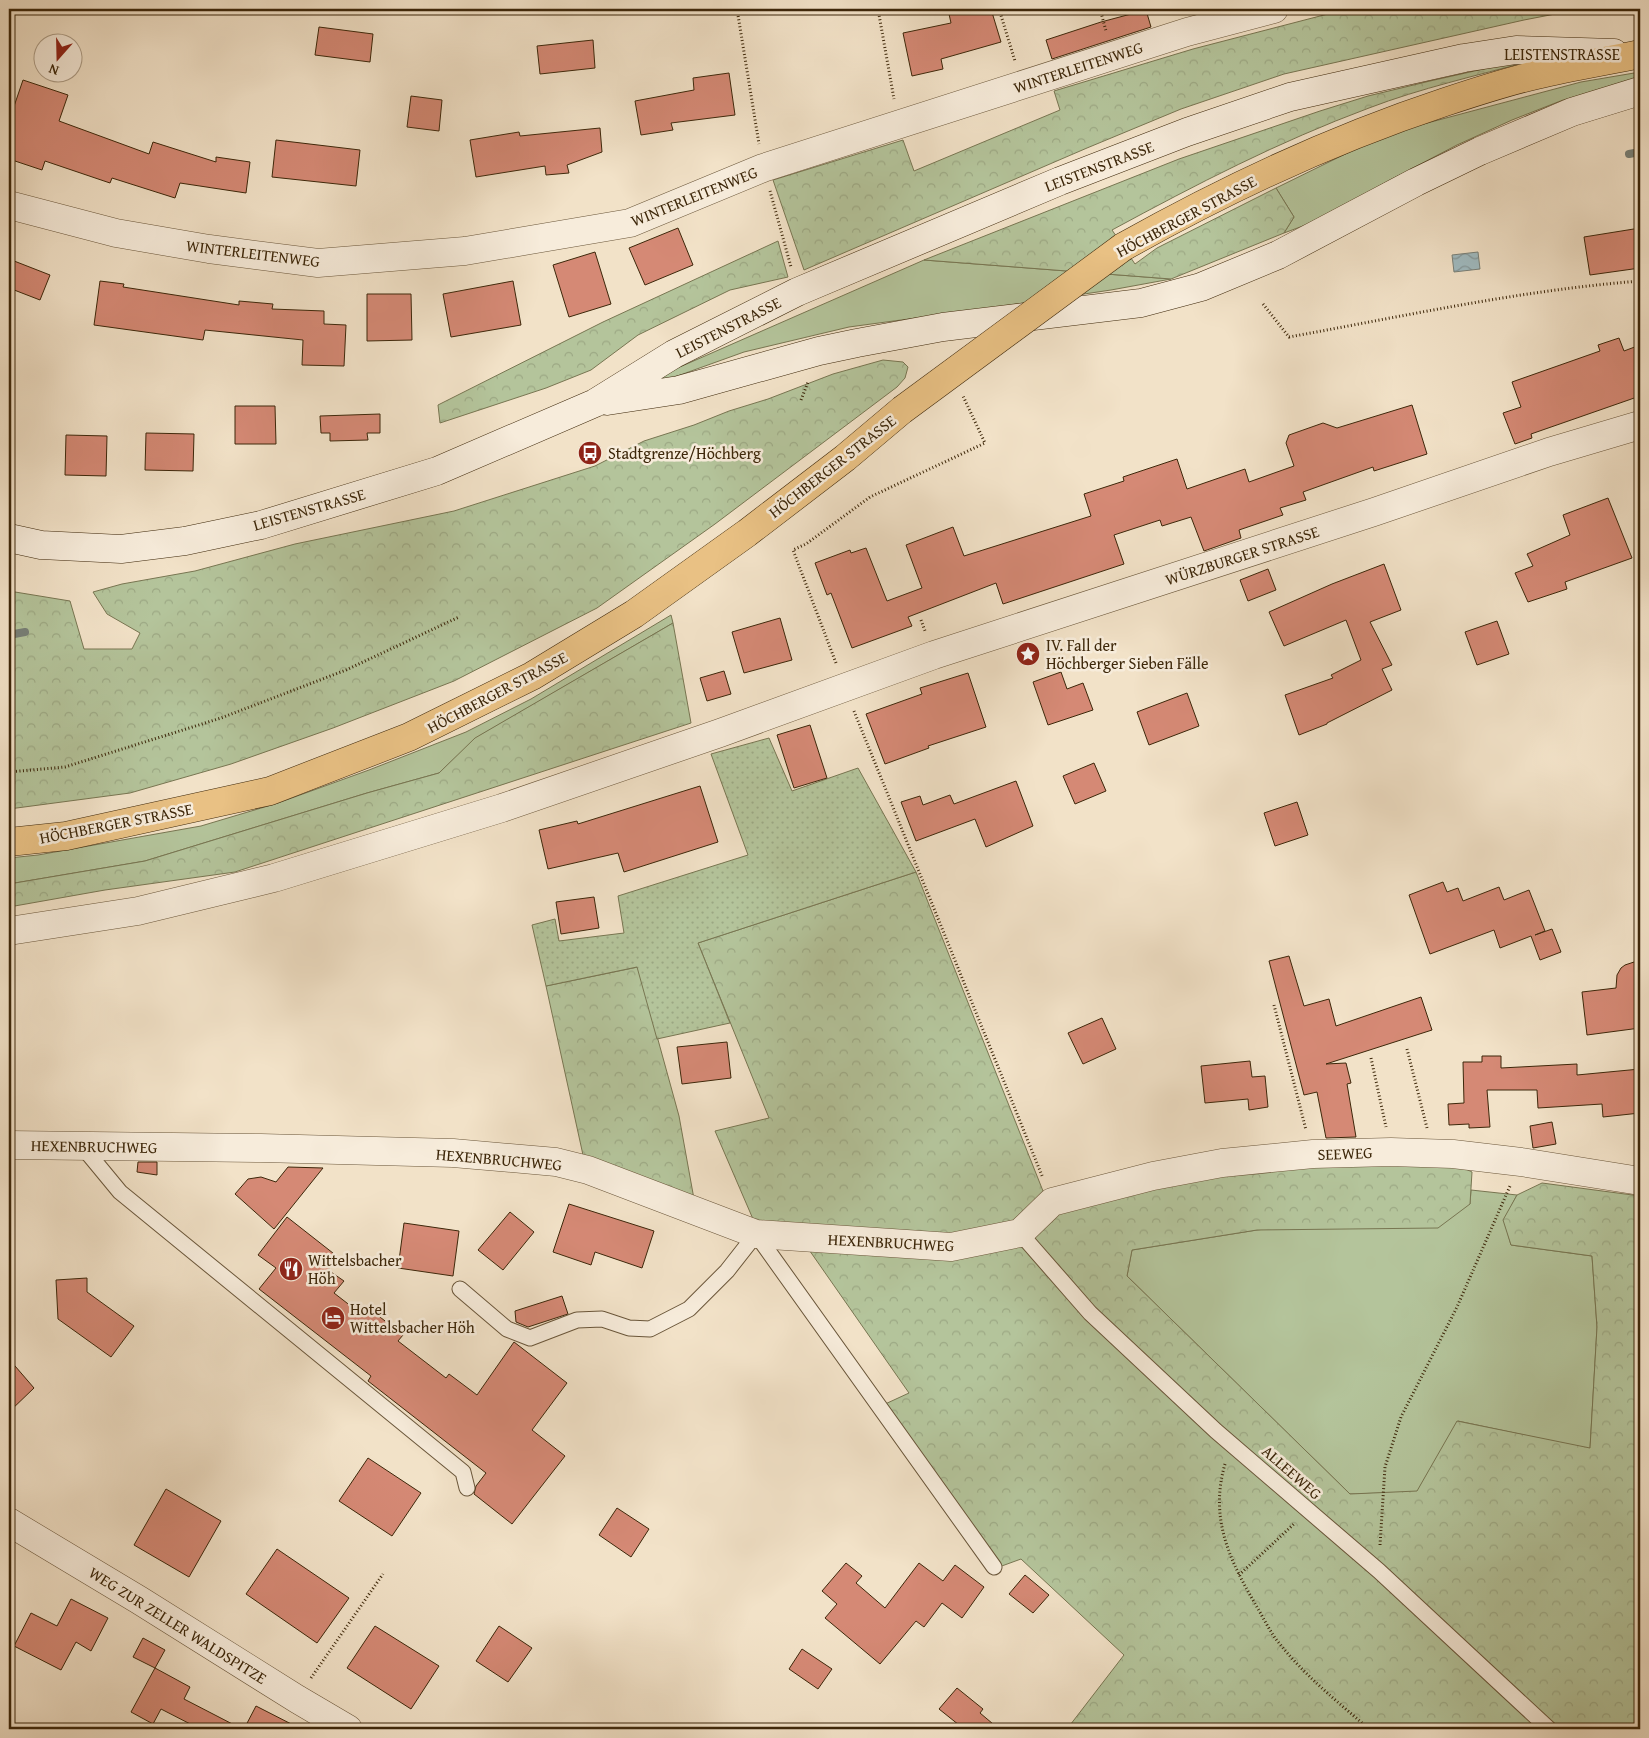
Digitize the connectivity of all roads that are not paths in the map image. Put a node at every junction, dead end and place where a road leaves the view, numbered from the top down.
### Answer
1 (1274, 9) edge
2 (1640, 54) edge
3 (1640, 92) edge
4 (9, 205) edge
5 (595, 402) junction
6 (1640, 425) edge
7 (9, 538) edge
8 (9, 842) edge
9 (9, 931) edge
10 (9, 1145) edge
11 (82, 1146) junction
12 (1640, 1181) edge
13 (1020, 1233) junction
14 (756, 1234) junction
15 (460, 1289) dead end
16 (467, 1488) dead end
17 (9, 1522) edge
18 (994, 1567) dead end
19 (348, 1729) edge
20 (1549, 1729) edge

1 - 4 street, WINTERLEITENWEG
2 - 5 street, LEISTENSTRASSE
2 - 8 main road, HÖCHBERGER STRASSE, bridge
3 - 5 street, LEISTENSTRASSE
5 - 7 street, LEISTENSTRASSE
6 - 9 street, WÜRZBURGER STRASSE
10 - 11 street, HEXENBRUCHWEG
11 - 14 street, HEXENBRUCHWEG
11 - 16 lane
12 - 13 street, SEEWEG
13 - 14 street, HEXENBRUCHWEG
13 - 20 lane, ALLEEWEG
14 - 15 lane
14 - 18 lane
17 - 19 street, WEG ZUR ZELLER WALDSPITZE

